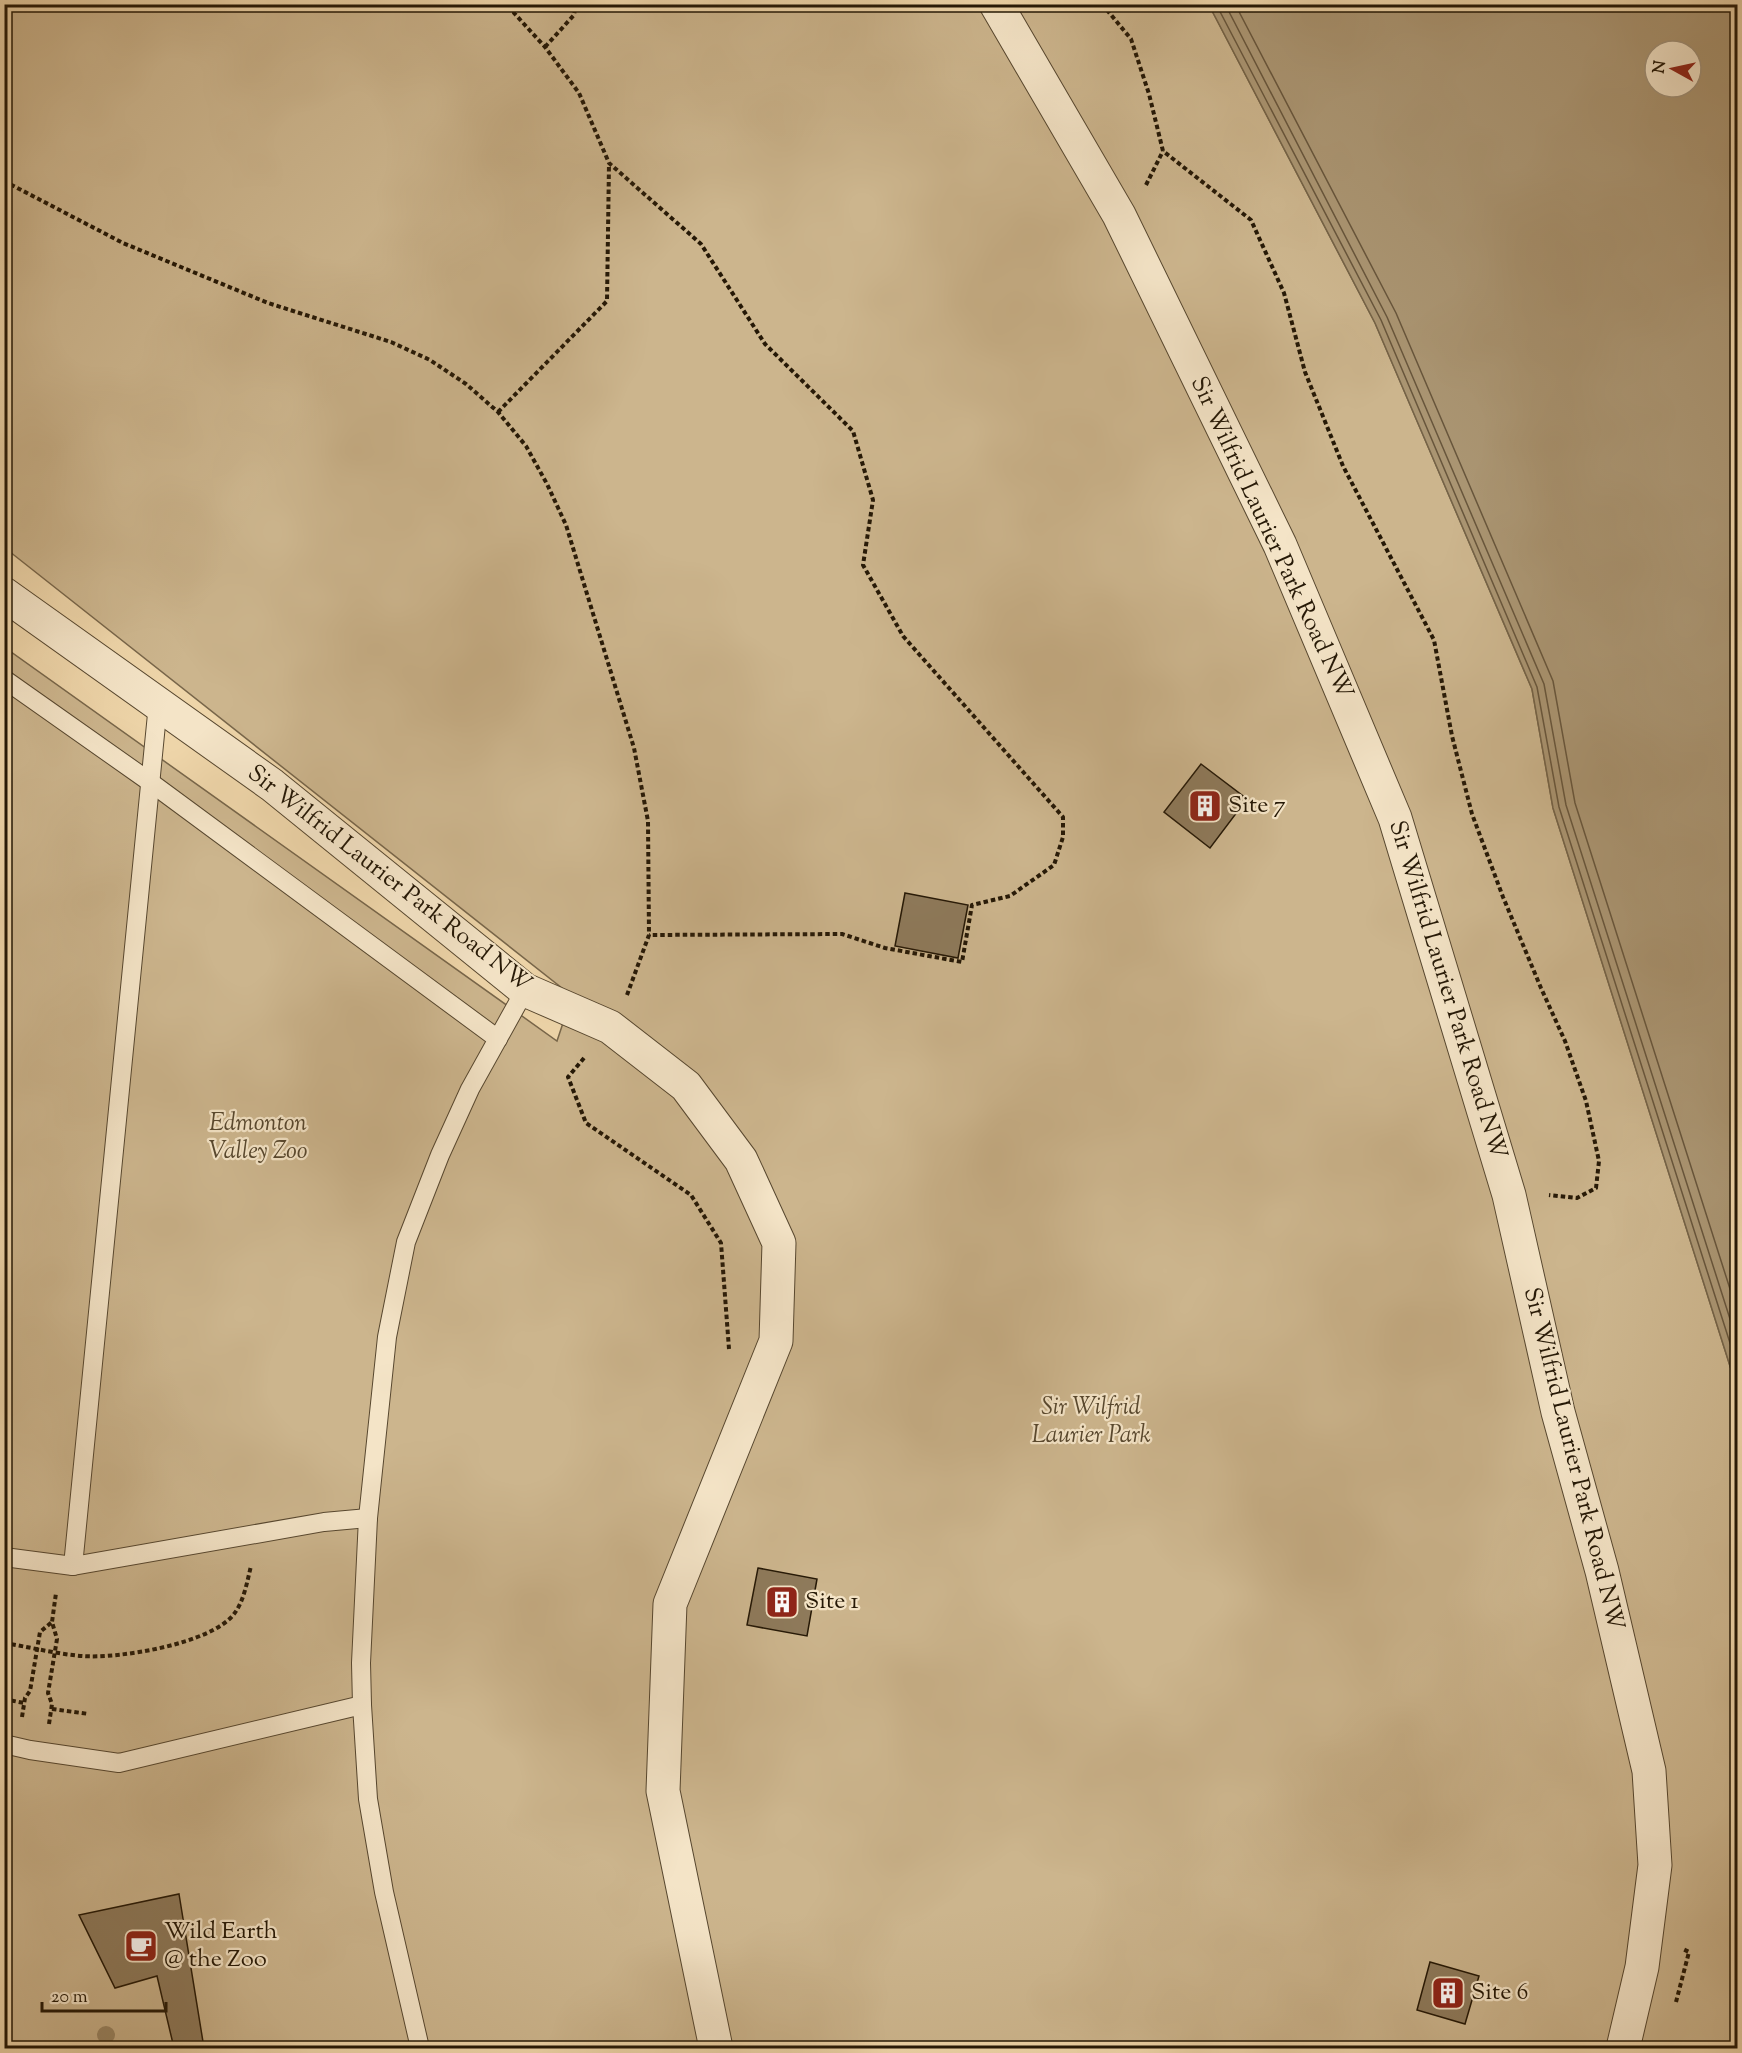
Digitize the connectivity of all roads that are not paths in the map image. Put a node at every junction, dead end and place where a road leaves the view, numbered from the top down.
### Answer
1 (996, 4) edge
2 (4, 594) edge
3 (4, 679) edge
4 (158, 704) junction
5 (150, 782) junction
6 (525, 990) junction
7 (498, 1039) junction
8 (368, 1518) junction
9 (4, 1557) edge
10 (73, 1566) junction
11 (362, 1706) junction
12 (4, 1744) edge
13 (420, 2049) edge
14 (716, 2049) edge
15 (1623, 2049) edge

1 - 15 street, Sir Wilfrid Laurier Park Road NW
2 - 4 street, Sir Wilfrid Laurier Park Road NW
3 - 5 lane
4 - 5 lane
4 - 6 street, Sir Wilfrid Laurier Park Road NW
5 - 7 lane
5 - 10 lane
6 - 7 lane
6 - 14 street, Sir Wilfrid Laurier Park Road NW
7 - 8 lane
8 - 10 lane
8 - 11 lane
9 - 10 lane
11 - 12 lane
11 - 13 lane

